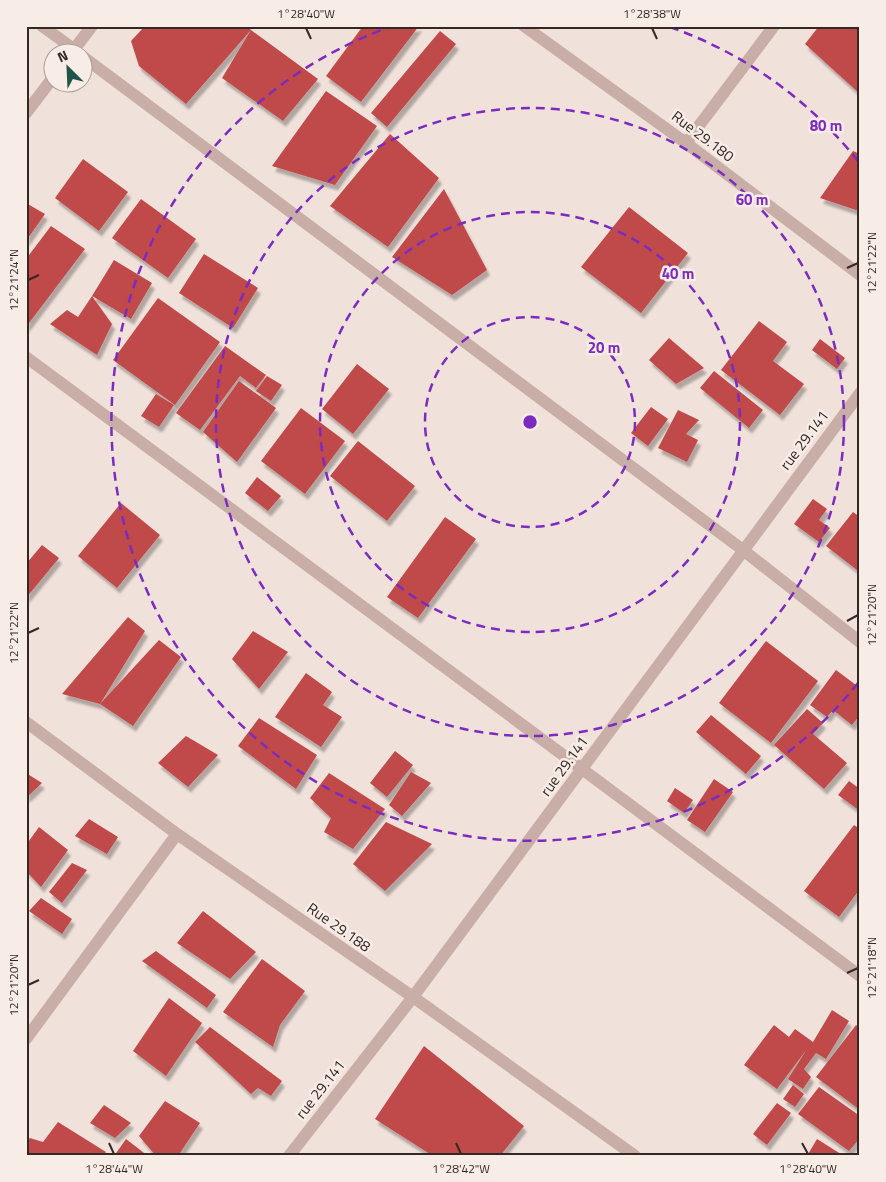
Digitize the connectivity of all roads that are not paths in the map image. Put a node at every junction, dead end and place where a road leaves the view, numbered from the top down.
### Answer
1 (42, 26) edge
2 (92, 26) edge
3 (524, 26) edge
4 (774, 26) edge
5 (63, 42) edge
6 (83, 42) edge
7 (92, 64) edge
8 (42, 91) edge
9 (26, 113) edge
10 (686, 143) junction
11 (860, 275) edge
12 (26, 357) edge
13 (860, 393) edge
14 (743, 550) junction
15 (860, 642) edge
16 (26, 722) edge
17 (582, 769) junction
18 (177, 834) junction
19 (860, 976) edge
20 (413, 998) junction
21 (26, 1039) edge
22 (289, 1156) edge
23 (636, 1156) edge

1 - 5 street
2 - 6 street
3 - 10 street, Rue 29.180
4 - 10 street
7 - 14 street
8 - 9 street
10 - 11 street, Rue 29.180
12 - 17 street
13 - 14 street, rue 29.141
14 - 15 street
14 - 17 street, rue 29.141
16 - 18 street, Rue 29.188
17 - 19 street
17 - 20 street, rue 29.141
18 - 20 street, Rue 29.188
18 - 21 street
20 - 22 street, rue 29.141
20 - 23 street, Rue 29.188

